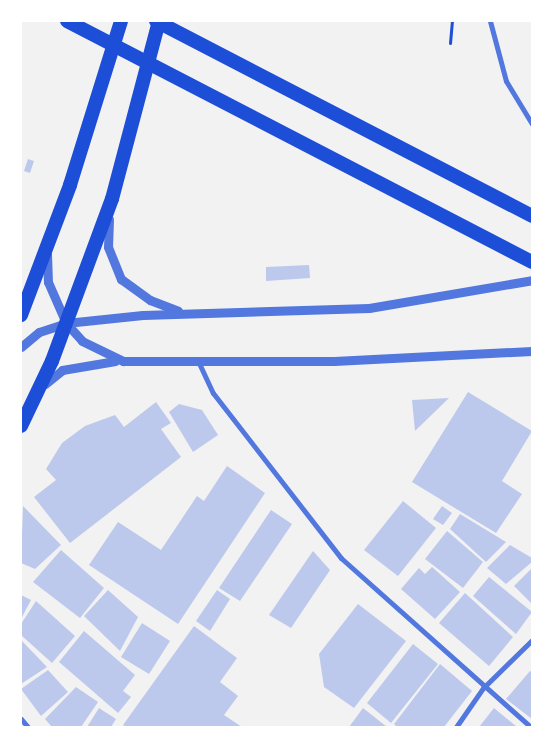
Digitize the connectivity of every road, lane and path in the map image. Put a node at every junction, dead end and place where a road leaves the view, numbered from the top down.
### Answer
1 (67, 21) edge
2 (121, 21) edge
3 (157, 21) edge
4 (452, 21) edge
5 (490, 21) edge
6 (450, 43) dead end
7 (532, 124) edge
8 (112, 199) junction
9 (532, 216) edge
10 (47, 250) junction
11 (532, 262) edge
12 (532, 280) edge
13 (187, 314) junction
14 (21, 315) edge
15 (66, 323) junction
16 (21, 347) edge
17 (532, 351) edge
18 (123, 361) junction
19 (198, 361) junction
20 (36, 394) junction
21 (21, 426) edge
22 (532, 640) edge
23 (483, 688) junction
24 (21, 719) edge
25 (28, 727) edge
26 (456, 727) edge
27 (531, 727) edge

1 - 11 highway
2 - 10 highway
3 - 8 highway
3 - 9 highway
4 - 6 path
5 - 7 street
8 - 13 street
8 - 15 highway
10 - 14 highway
10 - 15 street
12 - 13 street
13 - 15 street
15 - 16 street
15 - 18 street
15 - 20 highway
17 - 19 street
18 - 19 street
18 - 20 street
19 - 23 street
20 - 21 highway
22 - 23 street
23 - 26 street
23 - 27 street
24 - 25 street

